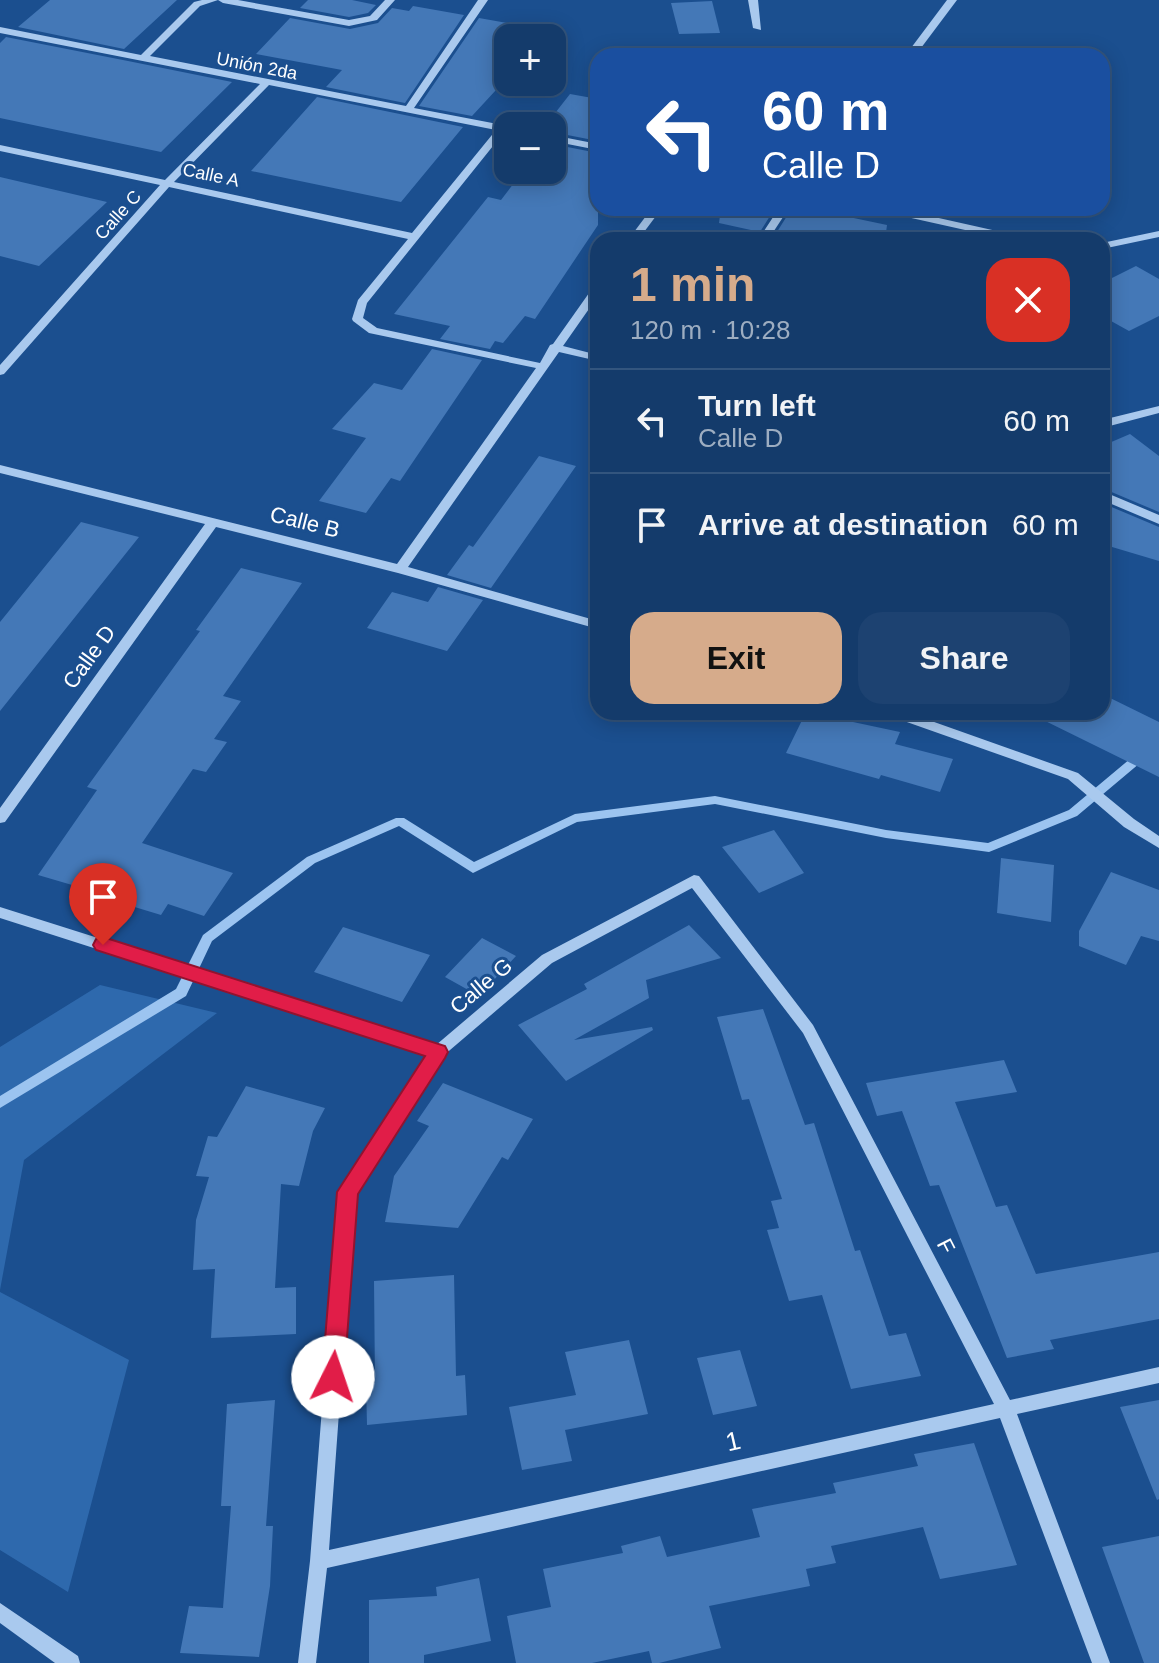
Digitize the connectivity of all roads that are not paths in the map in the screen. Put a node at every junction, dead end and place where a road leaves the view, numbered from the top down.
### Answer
1 (213, 0) edge
2 (223, 0) edge
3 (390, 0) edge
4 (483, 0) edge
5 (753, 0) edge
6 (952, 0) edge
7 (758, 28) dead end
8 (0, 30) edge
9 (916, 48) edge
10 (142, 59) junction
11 (265, 84) junction
12 (408, 110) junction
13 (494, 126) edge
14 (566, 141) edge
15 (494, 142) edge
16 (590, 145) edge
17 (0, 148) edge
18 (167, 184) junction
19 (916, 216) edge
20 (988, 232) edge
21 (1159, 234) edge
22 (414, 237) junction
23 (1110, 244) edge
24 (590, 299) edge
25 (554, 347) junction
26 (590, 356) edge
27 (540, 366) junction
28 (0, 372) edge
29 (1159, 409) edge
30 (1110, 422) edge
31 (0, 469) edge
32 (1110, 499) edge
33 (1159, 520) edge
34 (213, 522) junction
35 (400, 569) junction
36 (590, 623) edge
37 (915, 720) edge
38 (0, 818) edge
39 (1159, 843) edge
40 (694, 880) joint
41 (0, 912) edge
42 (438, 1052) junction
43 (1159, 1375) edge
44 (1005, 1407) junction
45 (319, 1561) junction
46 (0, 1612) edge
47 (71, 1663) edge
48 (307, 1663) edge
49 (1101, 1663) edge

1 - 10 street
2 - 3 street
4 - 12 street
5 - 7 street
6 - 9 street
8 - 10 street, Unión 2da
10 - 11 street, Unión 2da
11 - 12 street, Unión 2da
11 - 18 street, Calle C
12 - 13 street, Unión 2da
14 - 16 street
15 - 22 street
17 - 18 street, Calle A
18 - 22 street, Calle A
18 - 28 street, Calle C
19 - 20 street
21 - 23 street
22 - 27 street
24 - 25 street
25 - 26 street
25 - 27 street
27 - 35 street
29 - 30 street
31 - 34 street, Calle B
32 - 33 street
34 - 35 street, Calle B
34 - 38 street, Calle D
35 - 36 street, Calle B
37 - 39 street
40 - 42 street, Calle G
40 - 44 street, F
41 - 42 street
42 - 45 street, Calle G
43 - 44 street, 1
44 - 45 street, 1
44 - 49 street, F
45 - 48 street, Calle G
46 - 47 street

